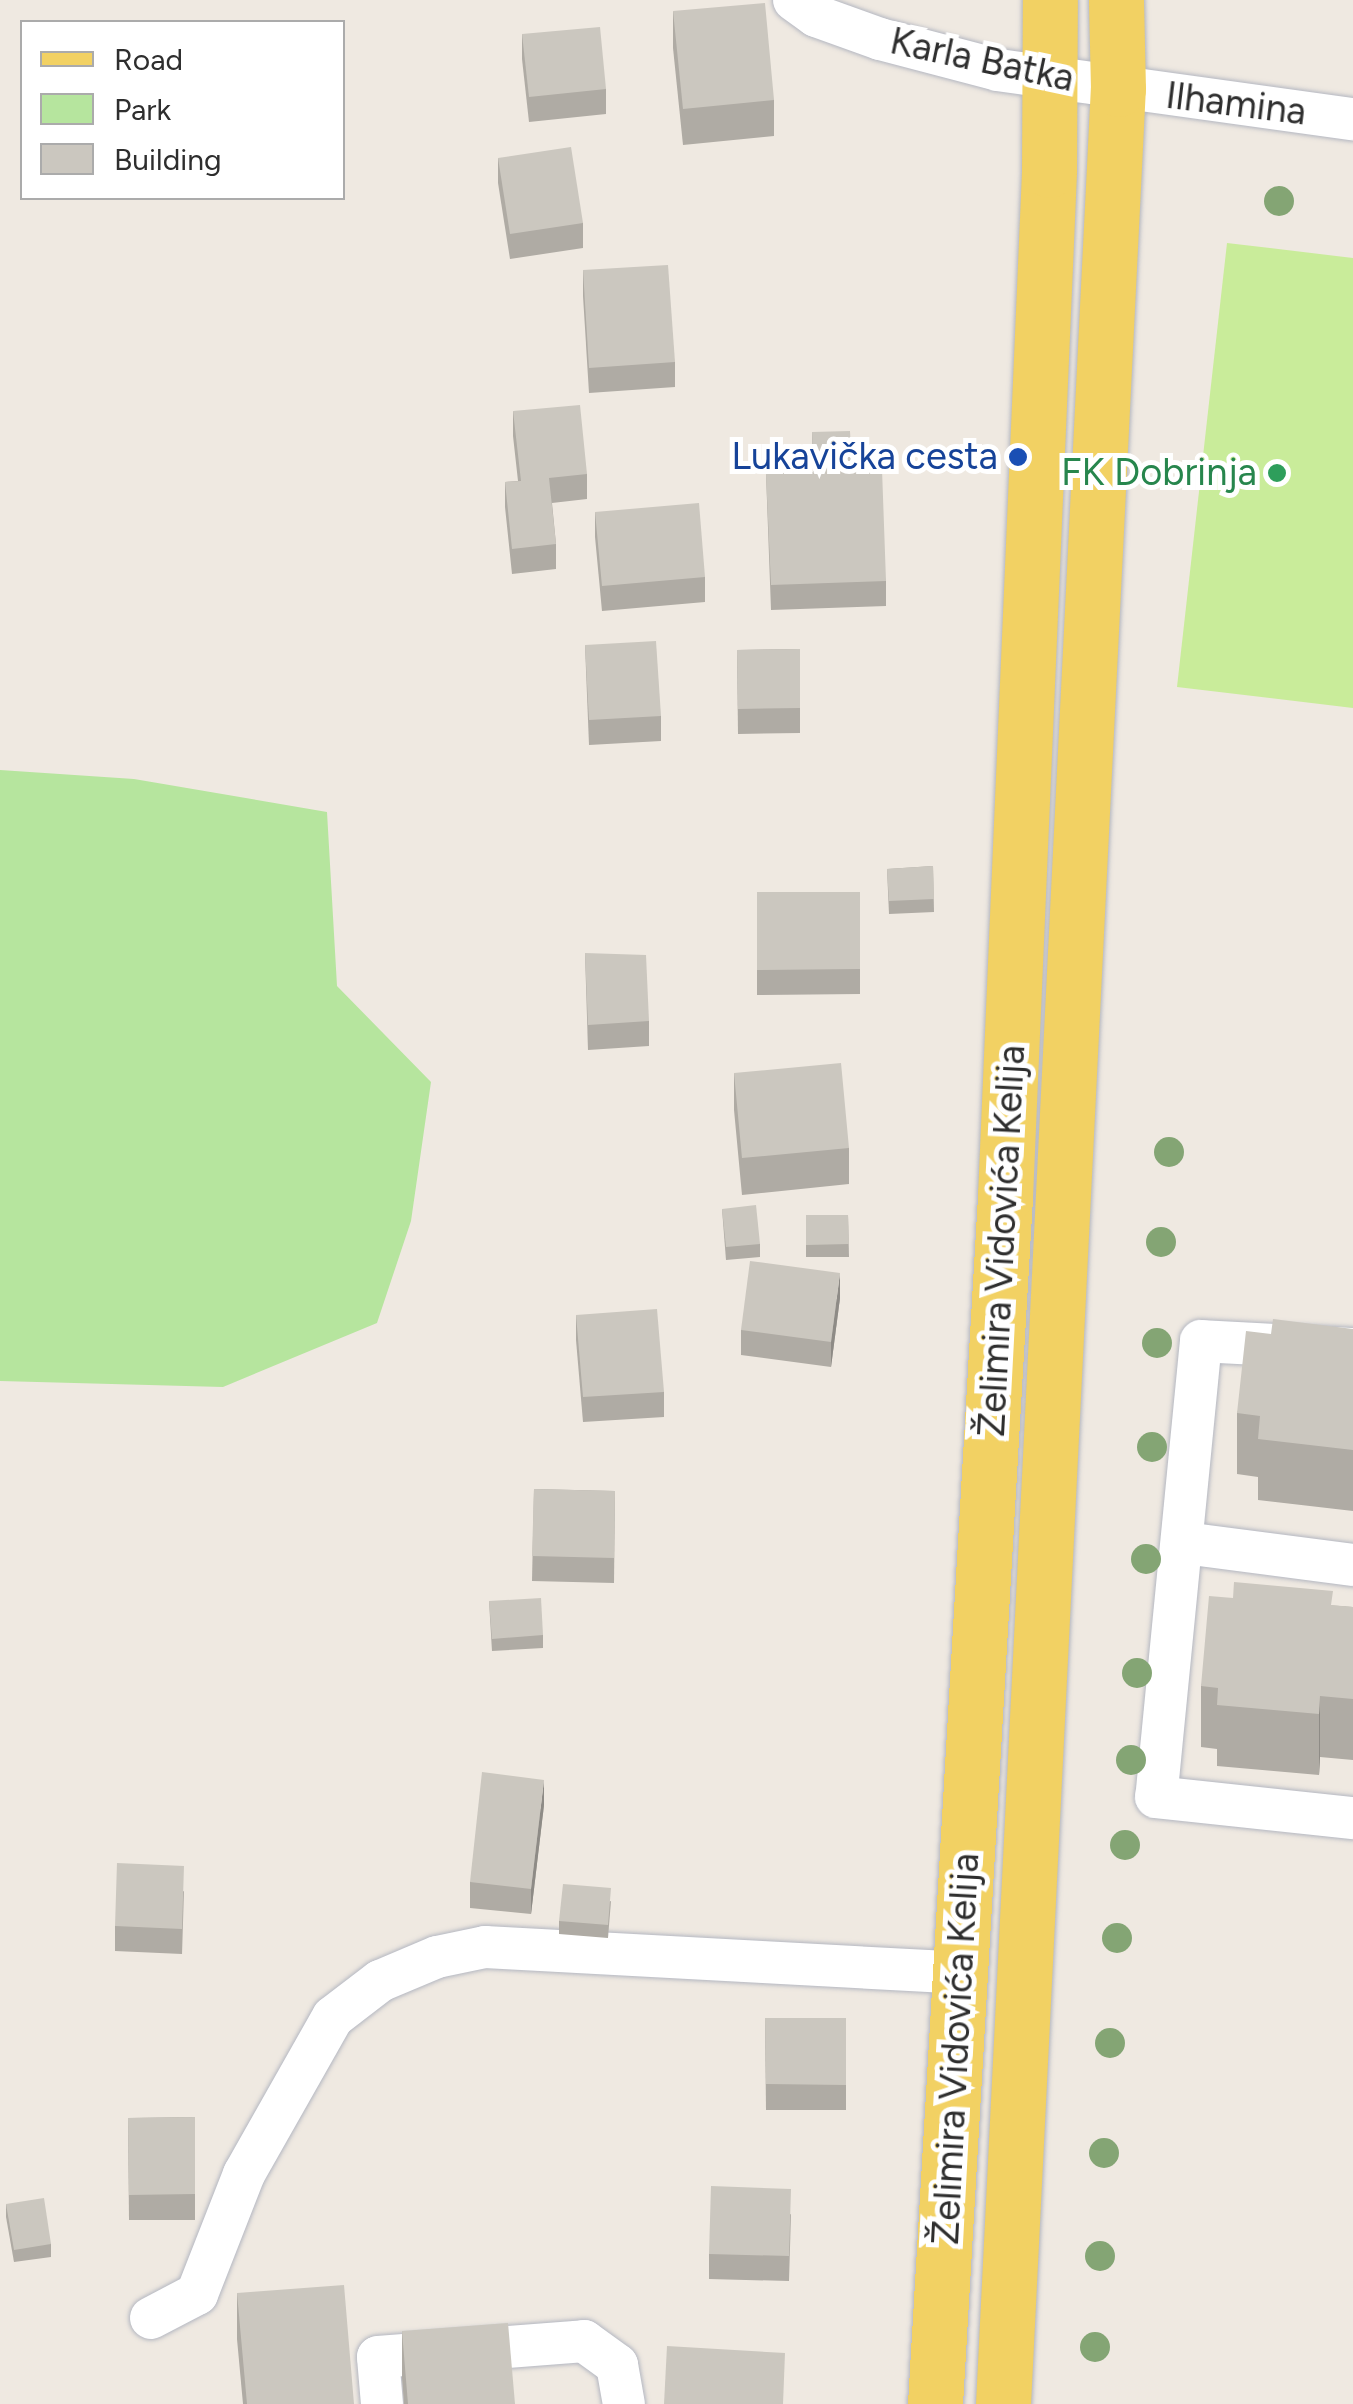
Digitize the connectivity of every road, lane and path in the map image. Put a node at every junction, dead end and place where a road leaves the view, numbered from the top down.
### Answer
1 (794, 0) edge
2 (1050, 0) edge
3 (1116, 0) edge
4 (1050, 76) junction
5 (1118, 90) junction
6 (1353, 119) edge
7 (1353, 1350) edge
8 (1184, 1542) junction
9 (1353, 1565) edge
10 (1353, 1818) edge
11 (961, 1972) junction
12 (151, 2318) dead end
13 (382, 2404) edge
14 (624, 2404) edge
15 (935, 2404) edge
16 (1003, 2404) edge

1 - 4 street, Karla Batka
2 - 4 main road, Želimira Vidovića Kelija
3 - 5 main road, Želimira Vidovića Kelija
4 - 5 street, Karla Batka
4 - 11 main road, Želimira Vidovića Kelija
5 - 6 street, Ilhamina
5 - 16 main road, Želimira Vidovića Kelija
7 - 8 street
8 - 9 street
8 - 10 street
11 - 12 street
11 - 15 main road, Želimira Vidovića Kelija
13 - 14 street

